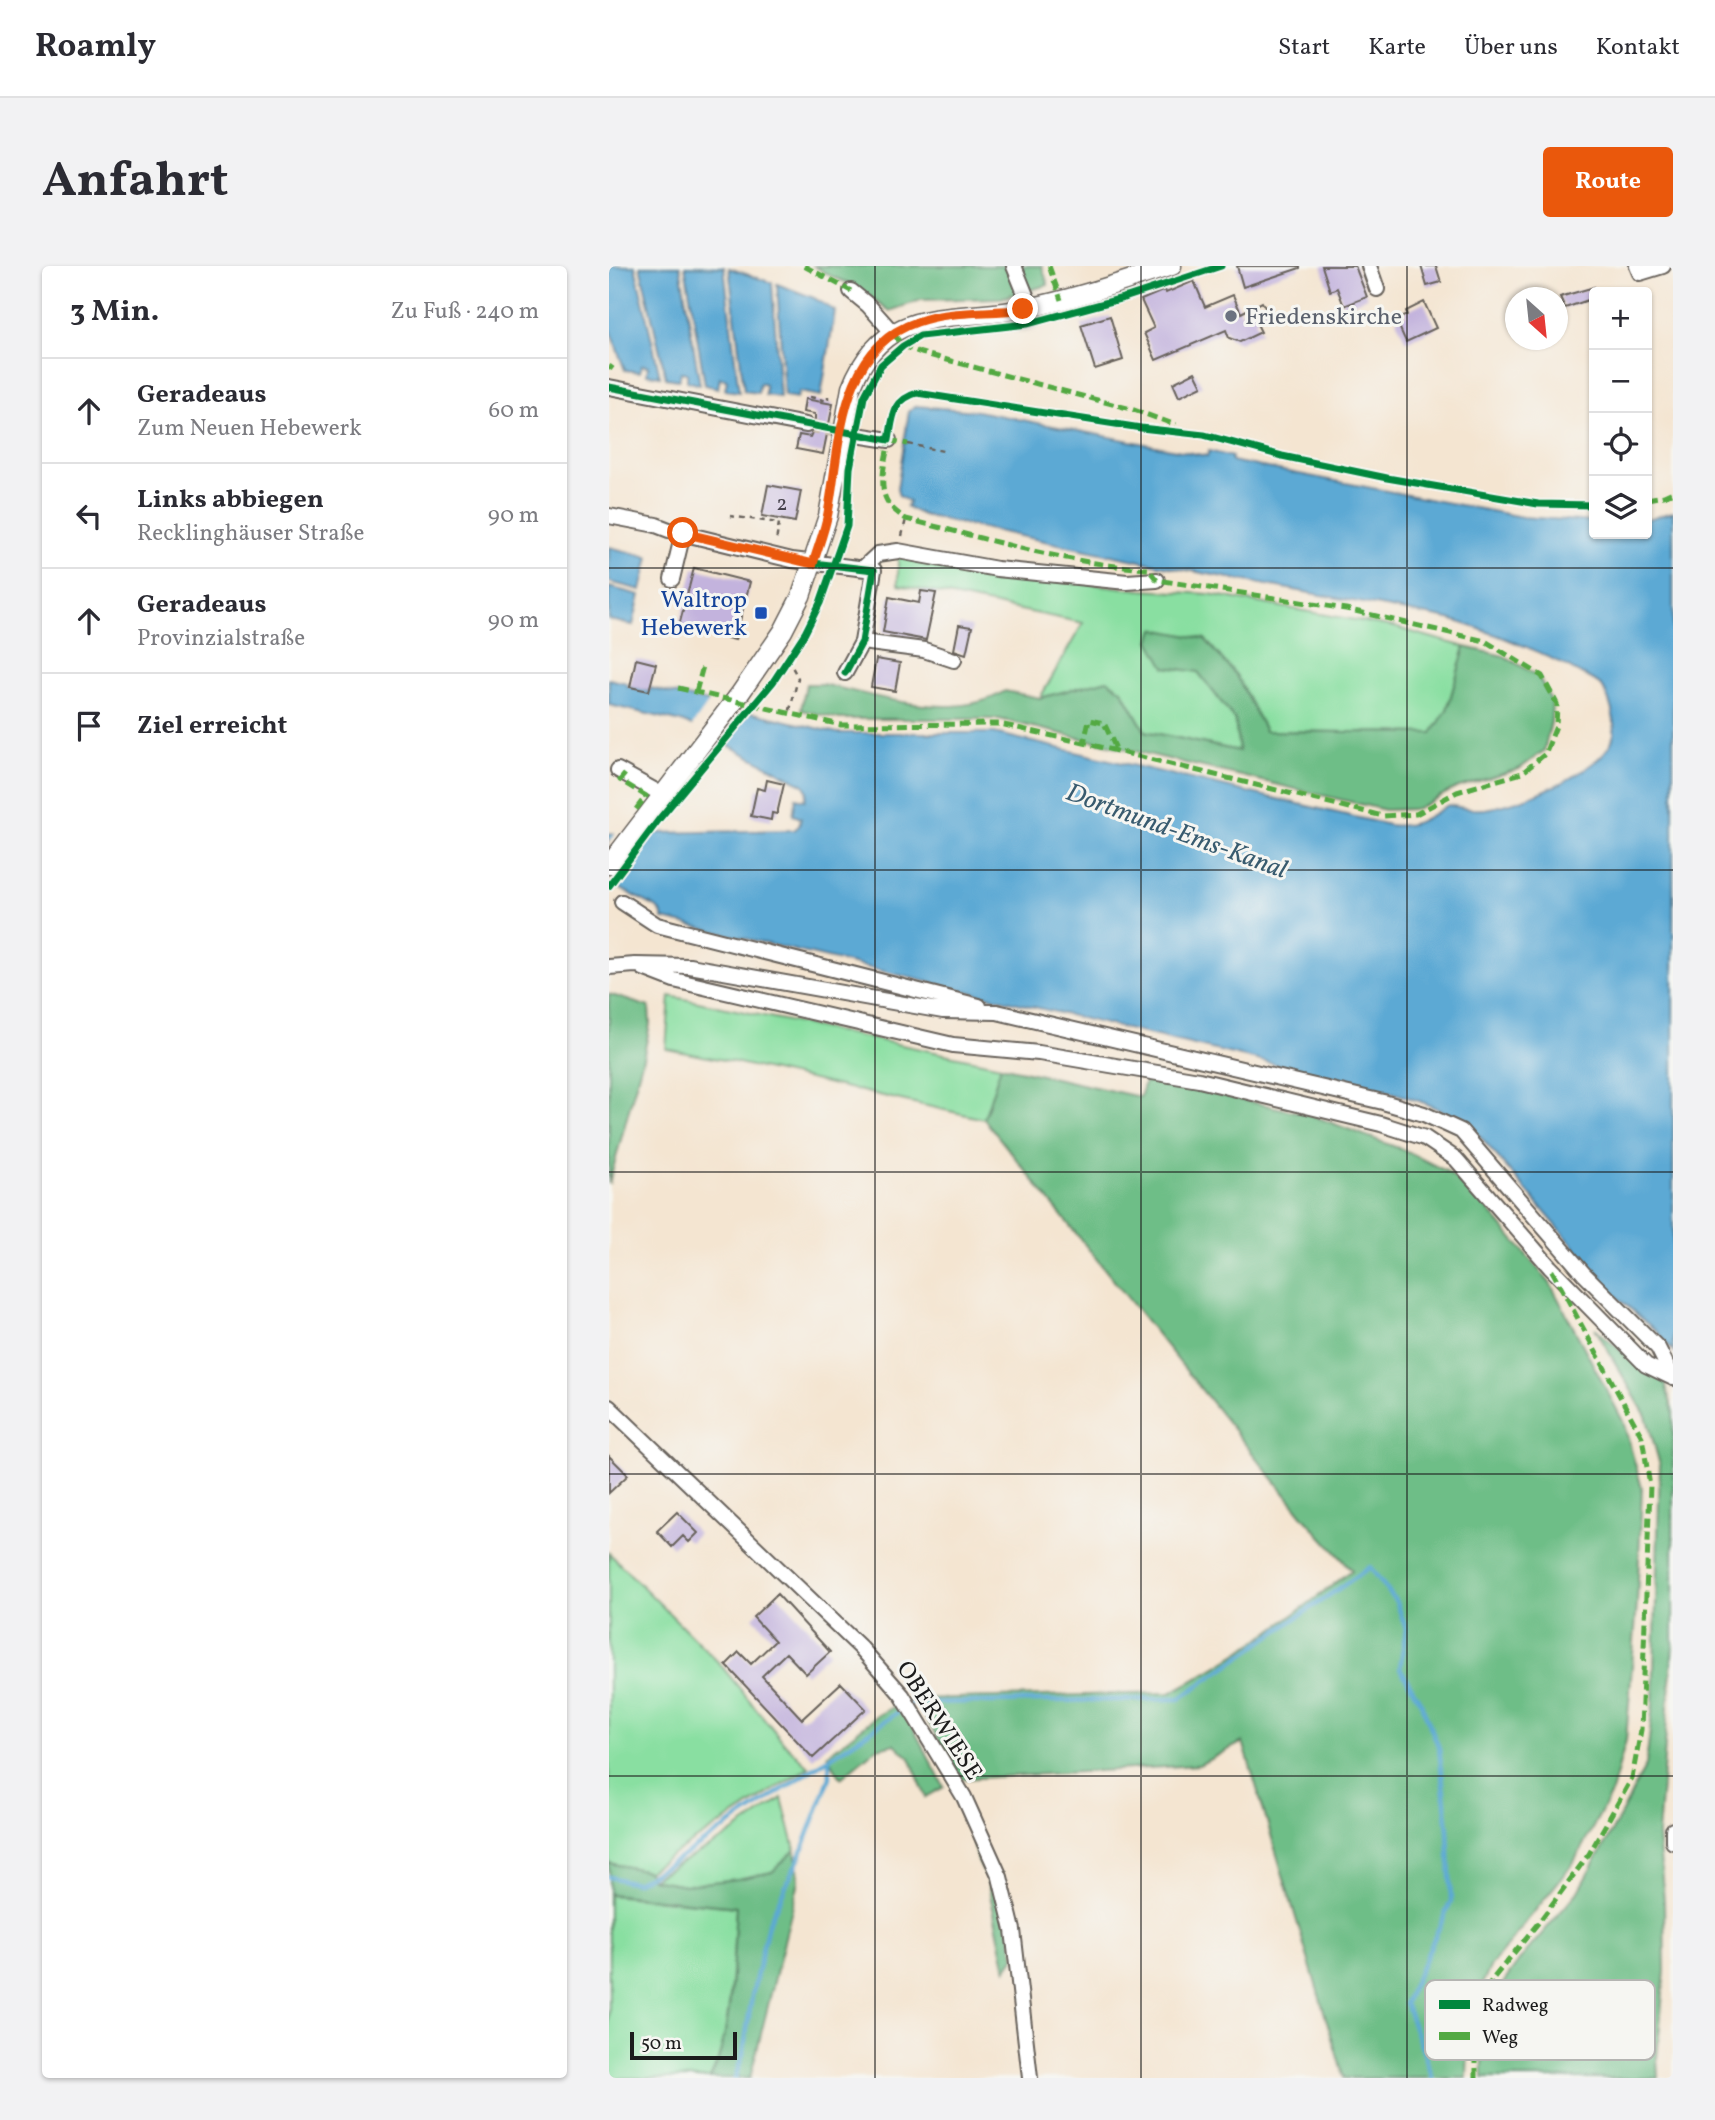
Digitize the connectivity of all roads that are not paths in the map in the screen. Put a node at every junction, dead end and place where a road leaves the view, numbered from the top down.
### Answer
1 (1014, 266) edge
2 (1172, 266) edge
3 (1369, 266) edge
4 (1637, 266) edge
5 (1663, 266) edge
6 (1377, 289) dead end
7 (851, 291) dead end
8 (1031, 308) junction
9 (893, 333) junction
10 (609, 387) edge
11 (806, 425) tunnel mouth
12 (863, 436) tunnel mouth
13 (889, 440) dead end
14 (609, 516) edge
15 (683, 533) junction
16 (813, 564) junction
17 (863, 568) junction
18 (672, 579) dead end
19 (1157, 580) dead end
20 (862, 642) junction
21 (954, 660) dead end
22 (845, 673) dead end
23 (618, 770) dead end
24 (663, 794) junction
25 (609, 865) edge
26 (622, 902) dead end
27 (635, 965) junction
28 (609, 967) edge
29 (997, 1012) junction
30 (1673, 1378) edge
31 (609, 1407) edge
32 (1673, 1830) edge
33 (1673, 1842) edge
34 (1030, 2078) edge

1 - 8 street
2 - 8 main road
3 - 6 street
4 - 5 street
7 - 9 street
8 - 9 main road
9 - 16 main road
10 - 11 street
12 - 13 street
14 - 15 street
15 - 16 street
15 - 18 street
16 - 17 street
16 - 24 main road
17 - 19 street
17 - 20 street
20 - 21 street
20 - 22 street
23 - 24 street
24 - 25 main road
26 - 29 street
27 - 28 street
27 - 29 street
27 - 30 street
29 - 30 street
31 - 34 street, OBERWIESE
32 - 33 street

